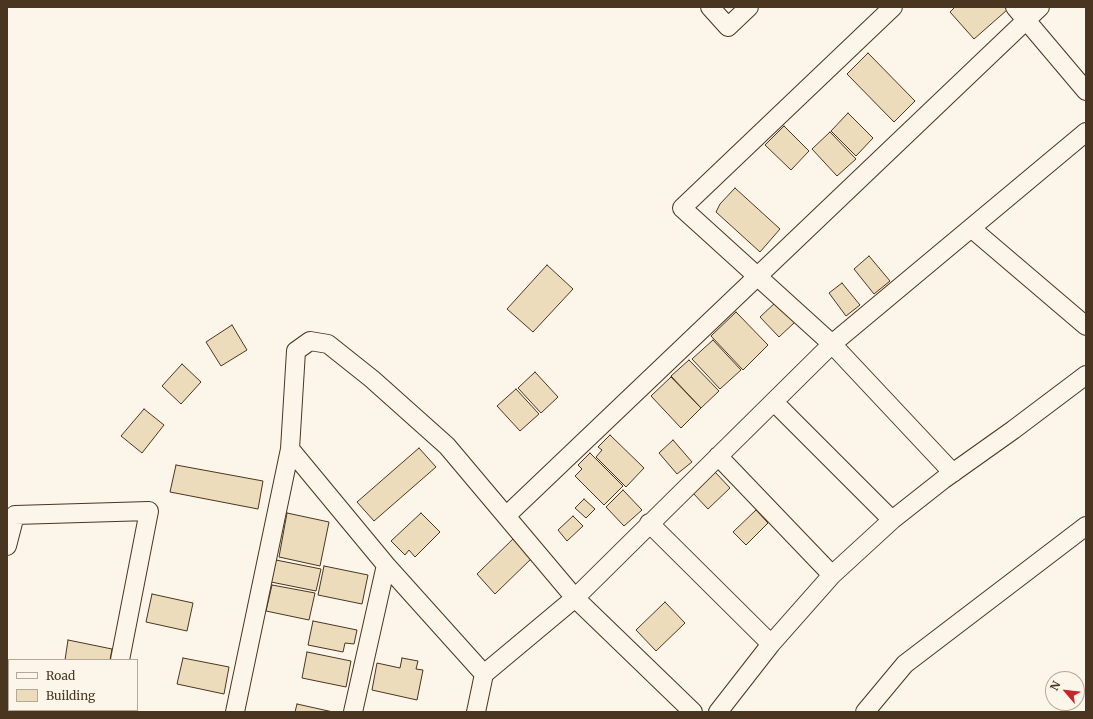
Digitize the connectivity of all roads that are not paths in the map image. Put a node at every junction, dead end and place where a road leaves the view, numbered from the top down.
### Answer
1 (710, 7) edge
2 (749, 7) edge
3 (893, 7) edge
4 (1040, 7) edge
5 (1021, 14) edge
6 (1086, 91) edge
7 (1086, 132) edge
8 (971, 228) junction
9 (758, 276) junction
10 (1086, 326) edge
11 (832, 344) junction
12 (1086, 375) edge
13 (774, 402) junction
14 (290, 449) junction
15 (718, 456) junction
16 (953, 473) junction
17 (506, 516) junction
18 (892, 520) junction
19 (649, 523) junction
20 (1086, 526) edge
21 (7, 546) edge
22 (386, 565) junction
23 (832, 575) junction
24 (575, 598) junction
25 (771, 644) junction
26 (120, 659) edge
27 (484, 674) junction
28 (235, 712) edge
29 (353, 712) edge
30 (476, 712) edge
31 (694, 712) edge
32 (718, 712) edge
33 (865, 712) edge

1 - 2 street
3 - 9 street
4 - 5 street
5 - 6 street
5 - 9 street
7 - 8 street
8 - 10 street
8 - 11 street
9 - 11 street
9 - 17 street
11 - 13 street
11 - 16 street
12 - 16 street
13 - 15 street
13 - 18 street
14 - 17 street
14 - 22 street
14 - 28 street
15 - 19 street
15 - 23 street
16 - 18 street
17 - 24 street
18 - 23 street
19 - 24 street
19 - 25 street
20 - 33 street
21 - 26 street
22 - 27 street
22 - 29 street
23 - 25 street
24 - 27 street
24 - 31 street
25 - 32 street
27 - 30 street

